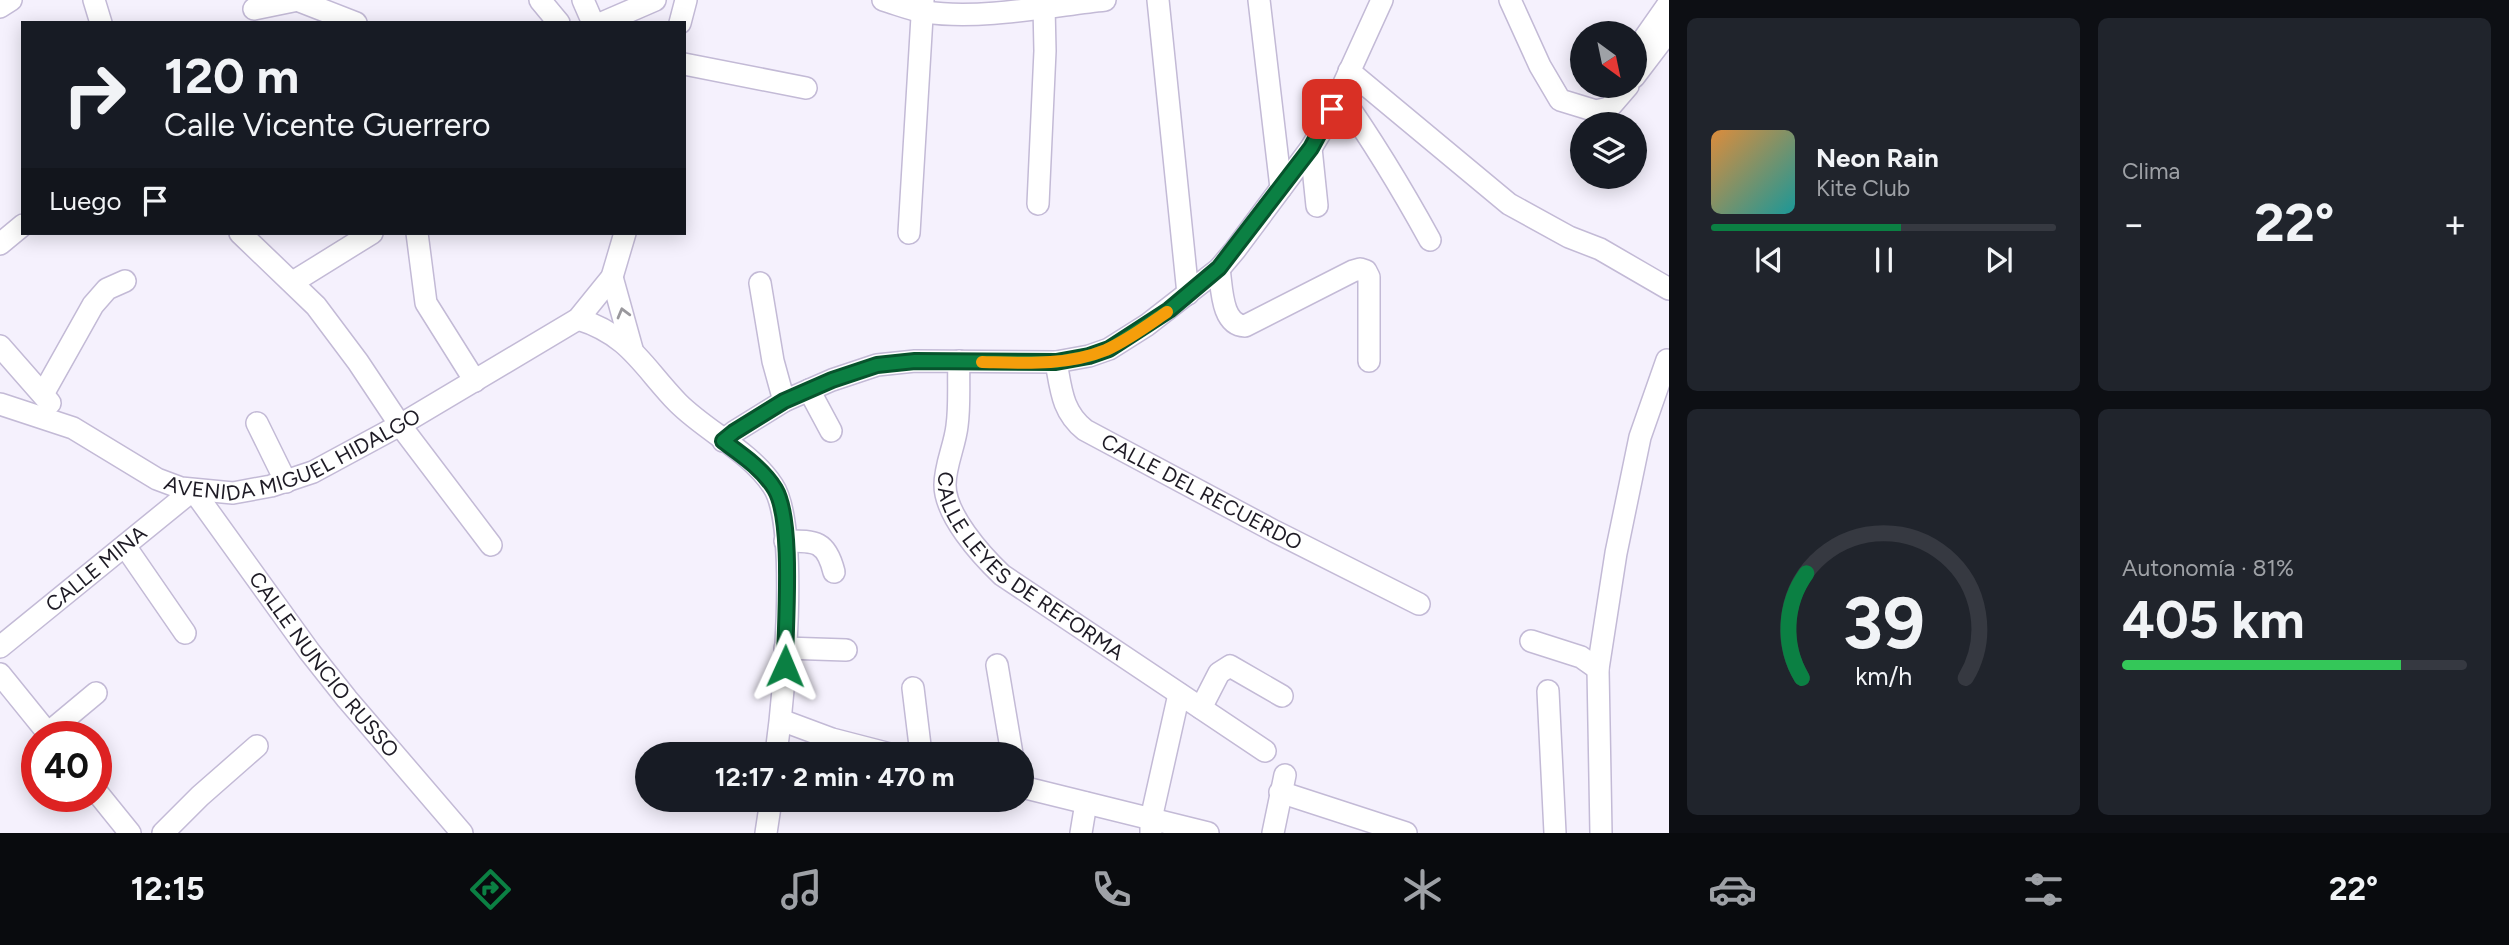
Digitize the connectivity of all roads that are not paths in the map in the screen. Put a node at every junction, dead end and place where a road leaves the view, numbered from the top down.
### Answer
1 (11, 0) edge
2 (94, 0) edge
3 (297, 0) edge
4 (540, 0) edge
5 (583, 0) edge
6 (655, 0) edge
7 (686, 0) edge
8 (884, 0) edge
9 (1105, 0) edge
10 (1158, 0) edge
11 (1259, 0) edge
12 (1382, 0) edge
13 (1510, 0) edge
14 (1669, 3) edge
15 (923, 6) edge
16 (1044, 6) junction
17 (0, 7) edge
18 (254, 9) dead end
19 (101, 21) edge
20 (351, 21) edge
21 (557, 21) edge
22 (592, 21) edge
23 (607, 21) edge
24 (681, 21) edge
25 (1669, 31) edge
26 (1647, 34) edge
27 (1647, 60) edge
28 (686, 64) edge
29 (1349, 71) junction
30 (806, 88) dead end
31 (1339, 93) junction
32 (1598, 98) edge
33 (1618, 98) edge
34 (1576, 105) junction
35 (1311, 148) junction
36 (1281, 188) junction
37 (1038, 204) dead end
38 (1317, 206) dead end
39 (21, 227) edge
40 (909, 233) dead end
41 (242, 235) edge
42 (369, 235) edge
43 (417, 235) edge
44 (624, 235) edge
45 (1430, 240) dead end
46 (0, 244) edge
47 (1219, 268) junction
48 (612, 277) junction
49 (125, 281) dead end
50 (293, 282) junction
51 (760, 284) dead end
52 (1669, 289) edge
53 (1188, 294) junction
54 (578, 319) junction
55 (0, 346) edge
56 (632, 349) junction
57 (1667, 360) dead end
58 (959, 361) junction
59 (1368, 361) dead end
60 (1056, 362) junction
61 (475, 381) junction
62 (809, 390) junction
63 (43, 394) junction
64 (784, 401) junction
65 (0, 404) edge
66 (57, 421) junction
67 (257, 423) dead end
68 (400, 425) junction
69 (831, 431) dead end
70 (723, 441) junction
71 (286, 482) junction
72 (193, 491) junction
73 (785, 541) junction
74 (491, 545) dead end
75 (125, 546) junction
76 (834, 572) dead end
77 (1419, 604) dead end
78 (185, 633) dead end
79 (1531, 641) dead end
80 (0, 647) edge
81 (785, 648) junction
82 (846, 650) dead end
83 (997, 665) dead end
84 (1598, 669) junction
85 (0, 674) edge
86 (913, 688) dead end
87 (1548, 691) dead end
88 (96, 693) dead end
89 (1179, 694) junction
90 (1282, 696) dead end
91 (1201, 708) junction
92 (781, 720) junction
93 (38, 721) edge
94 (65, 721) edge
95 (778, 742) edge
96 (846, 742) edge
97 (920, 742) edge
98 (1010, 742) edge
99 (257, 746) dead end
100 (1265, 751) dead end
101 (1034, 790) edge
102 (1086, 803) junction
103 (112, 811) edge
104 (769, 812) edge
105 (1151, 826) edge
106 (131, 833) edge
107 (163, 833) edge
108 (462, 833) edge
109 (766, 833) edge
110 (1081, 833) edge
111 (1208, 833) edge
112 (1273, 833) edge
113 (1406, 833) edge
114 (1555, 833) edge
115 (1601, 833) edge

1 - 17 street
2 - 19 street
3 - 18 street
3 - 20 street
4 - 21 street
5 - 22 street
6 - 23 street
7 - 24 street
8 - 15 street
9 - 16 street
10 - 53 street
11 - 36 street
12 - 29 street
13 - 34 street
14 - 26 street
15 - 16 street
15 - 40 street
16 - 37 street
25 - 27 street
28 - 30 street
29 - 31 street
29 - 52 street
31 - 35 street
31 - 45 street
32 - 34 street
33 - 34 street
35 - 36 street
35 - 38 street
36 - 47 street
39 - 46 street
41 - 50 street
42 - 50 street
43 - 61 street
44 - 48 street
47 - 53 street
47 - 59 street
48 - 54 street, AVENIDA MIGUEL HIDALGO
56 -> 48 street
49 - 63 street
50 - 68 street
51 - 64 street
53 - 60 street
54 - 56 street
54 - 61 street, AVENIDA MIGUEL HIDALGO
55 - 63 street
56 - 70 street
57 - 84 street
58 - 60 street
58 - 62 street
58 - 89 street, CALLE LEYES DE REFORMA
60 - 77 street, CALLE DEL RECUERDO
61 - 68 street, AVENIDA MIGUEL HIDALGO
62 - 64 street
62 - 69 street
63 - 66 street
64 - 70 street
65 - 66 street, AVENIDA MIGUEL HIDALGO
66 - 72 street, AVENIDA MIGUEL HIDALGO
67 - 71 street
68 - 71 street, AVENIDA MIGUEL HIDALGO
68 - 74 street
70 - 73 street
71 - 72 street, AVENIDA MIGUEL HIDALGO
72 - 75 street, CALLE MINA
72 - 108 street, CALLE NUNCIO RUSSO
73 - 76 street
73 - 81 street
75 - 78 street
75 - 80 street, CALLE MINA
79 - 84 street
81 - 82 street
81 - 92 street
83 - 98 street
84 - 115 street
85 - 93 street
86 - 97 street
87 - 114 street
88 - 94 street
89 - 91 street, CALLE LEYES DE REFORMA
89 - 105 street
90 - 91 street
91 - 100 street, CALLE LEYES DE REFORMA
92 - 95 street
92 - 96 street
99 - 107 street
101 - 102 street
102 - 105 street
102 - 110 street
103 - 106 street
104 - 109 street
105 - 111 street
112 - 113 street

